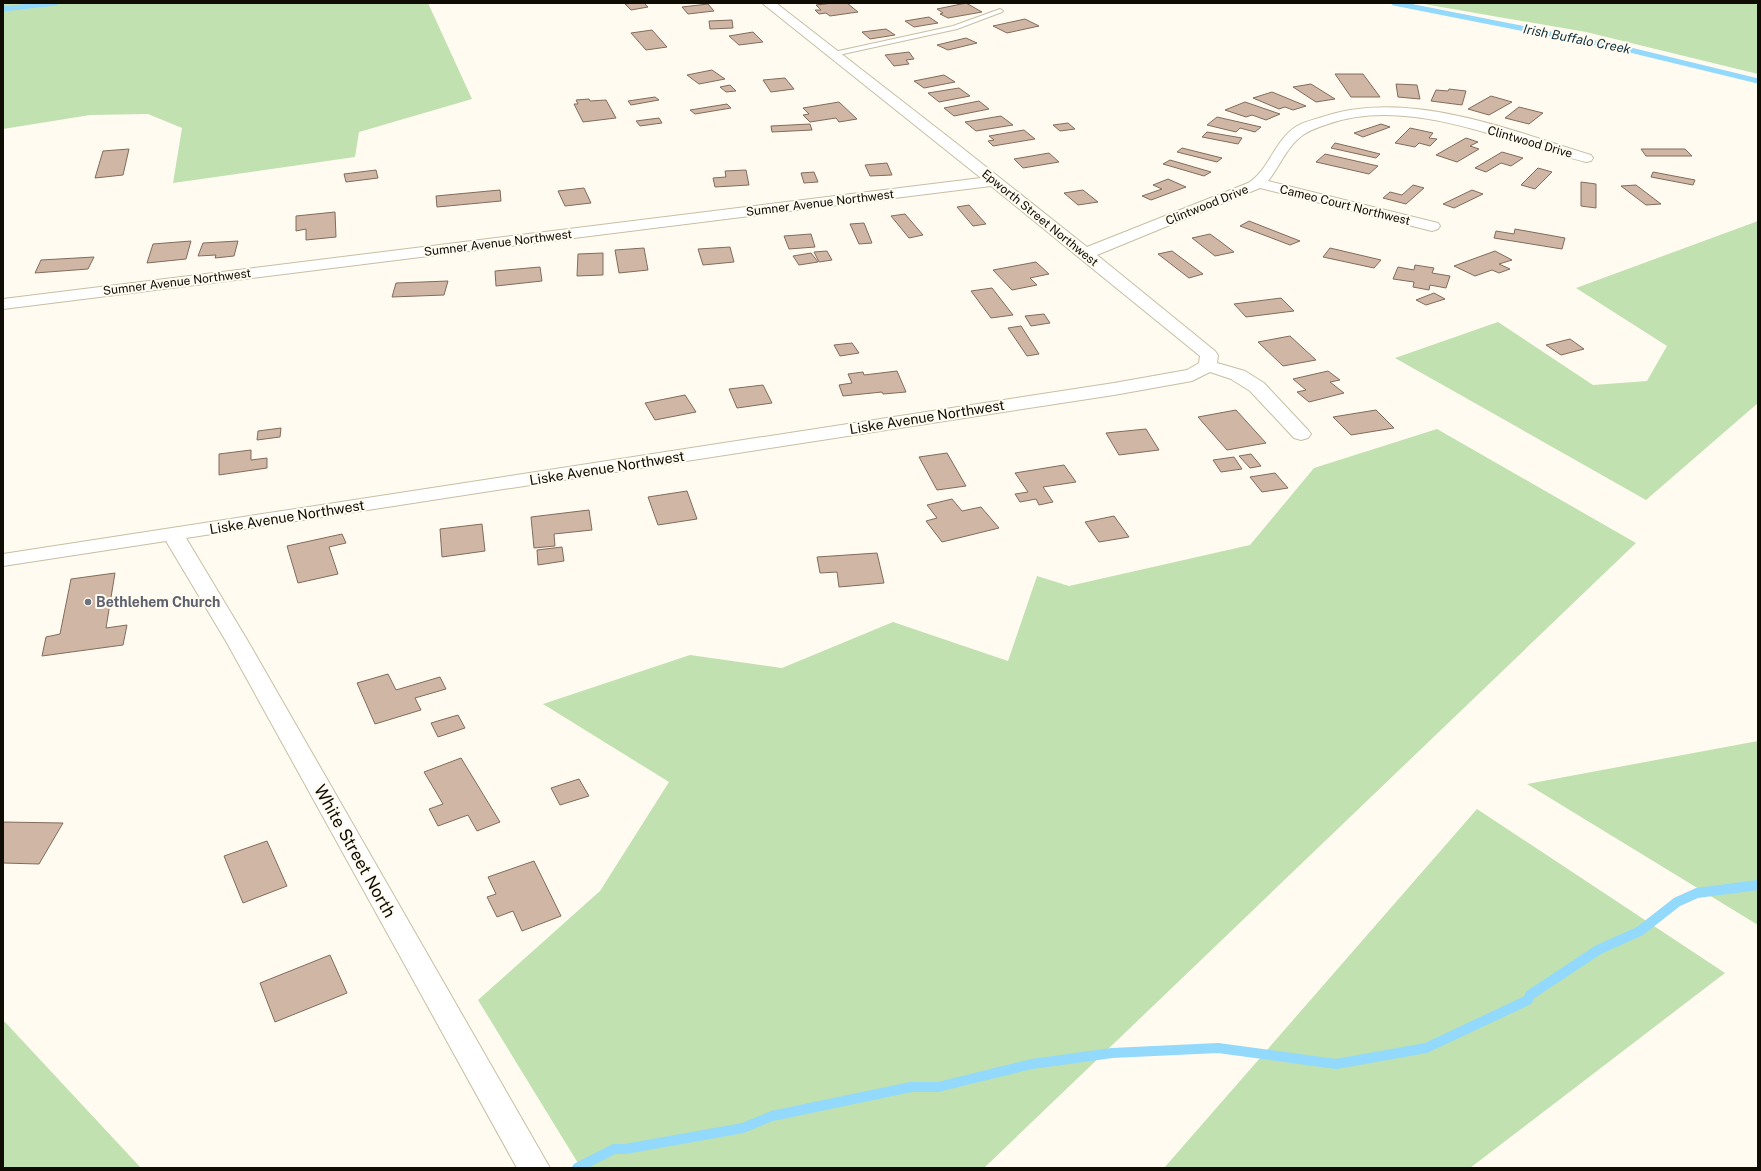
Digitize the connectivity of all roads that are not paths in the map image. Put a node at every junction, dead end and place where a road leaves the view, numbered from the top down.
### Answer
1 (768, 3) edge
2 (1000, 10) dead end
3 (834, 54) junction
4 (1586, 158) dead end
5 (994, 181) junction
6 (1257, 183) junction
7 (1432, 226) dead end
8 (1085, 254) junction
9 (3, 304) edge
10 (1208, 366) junction
11 (1301, 434) dead end
12 (173, 535) junction
13 (3, 560) edge
14 (534, 1168) edge

1 - 3 street, Epworth Street Northwest
2 - 3 lane
3 - 5 street, Epworth Street Northwest
4 - 6 street, Clintwood Drive
5 - 8 street, Epworth Street Northwest
5 - 9 street, Sumner Avenue Northwest
6 - 7 street, Cameo Court Northwest
6 - 8 street, Clintwood Drive
8 - 10 street, Epworth Street Northwest
10 - 11 street
10 - 12 street, Liske Avenue Northwest
12 - 13 street, Liske Avenue Northwest
12 - 14 street, White Street North

